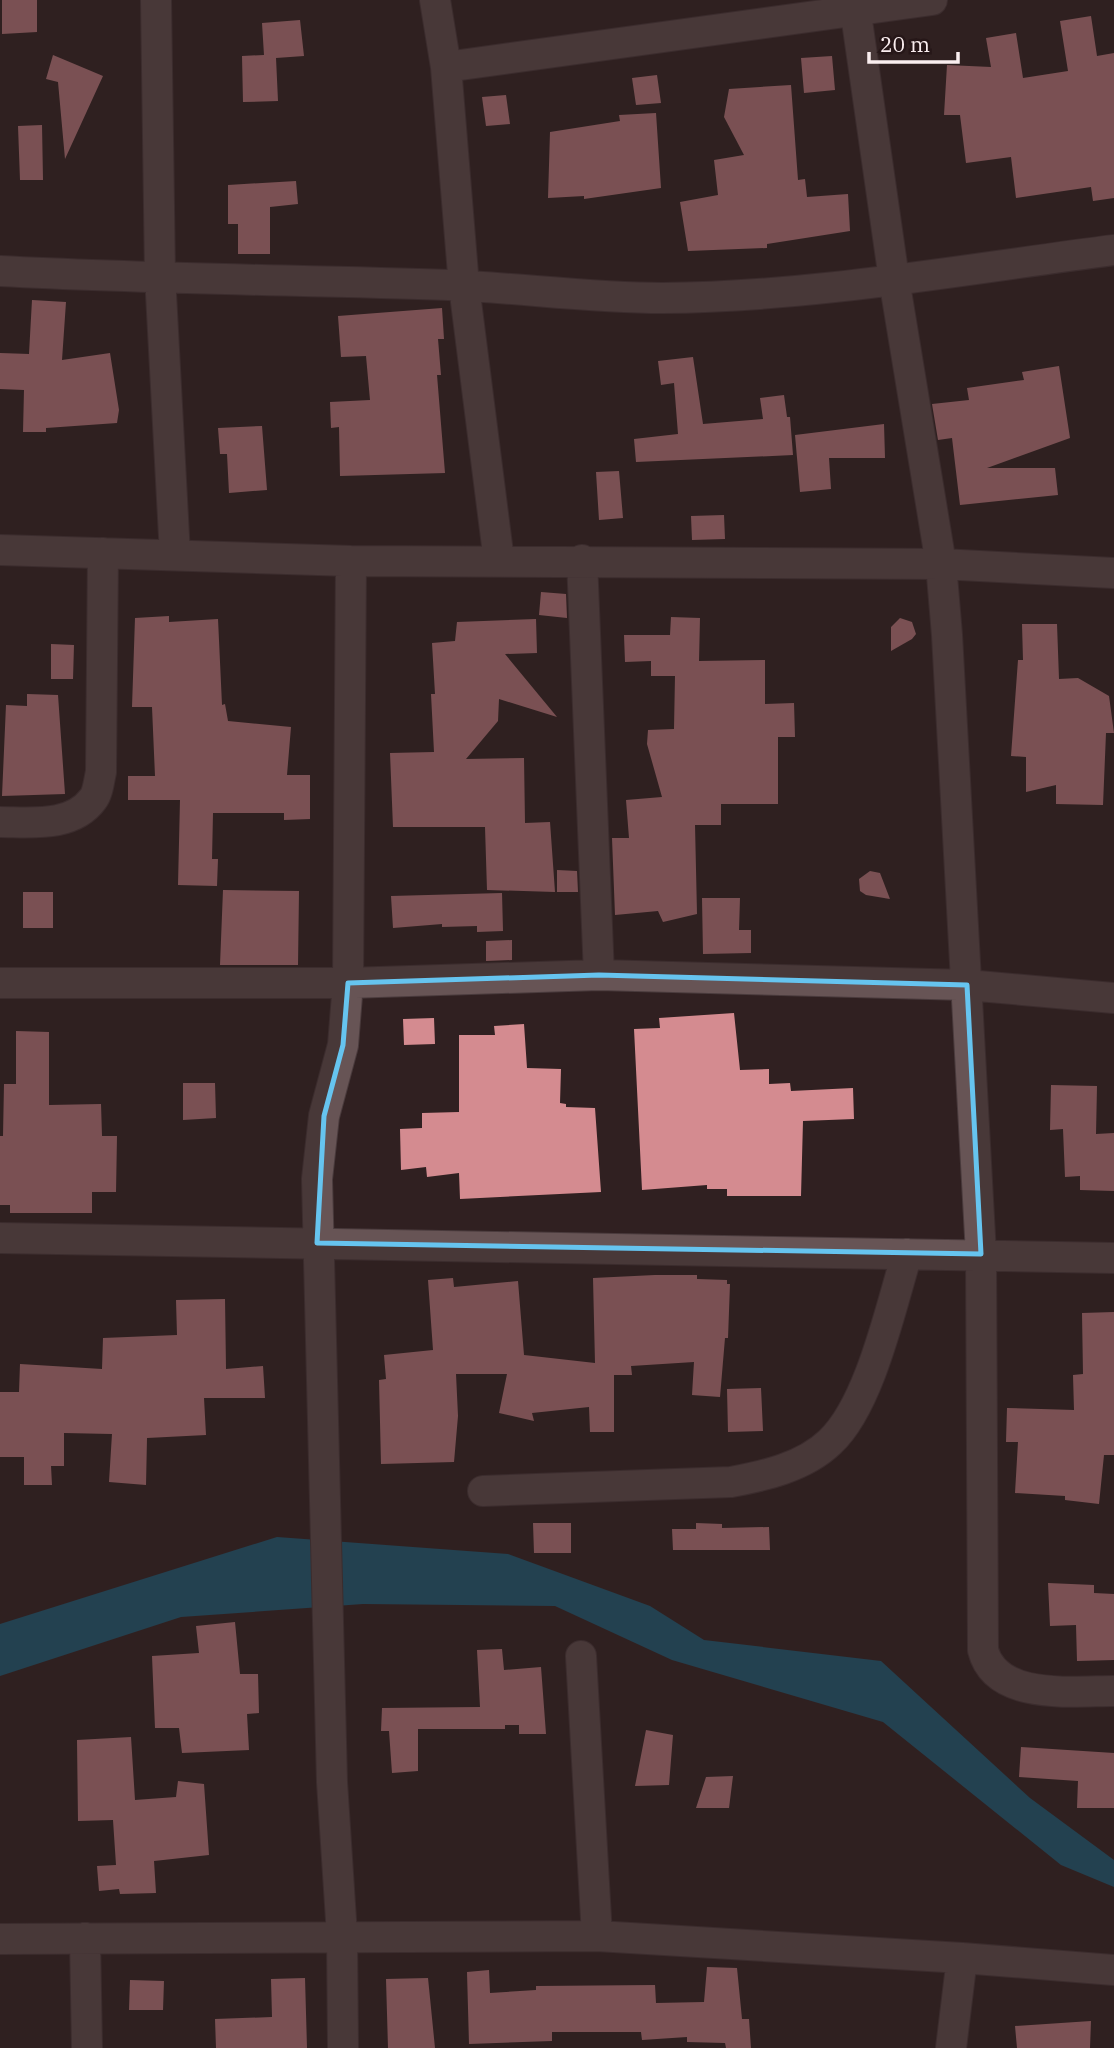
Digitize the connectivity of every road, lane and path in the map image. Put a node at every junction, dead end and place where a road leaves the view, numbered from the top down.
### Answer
1 (156, 0) edge
2 (435, 0) edge
3 (932, 0) edge
4 (854, 5) edge
5 (446, 66) junction
6 (1114, 250) edge
7 (0, 271) edge
8 (160, 275) junction
9 (894, 278) junction
10 (464, 286) junction
11 (0, 550) edge
12 (103, 553) junction
13 (175, 555) junction
14 (582, 560) junction
15 (351, 561) junction
16 (499, 561) junction
17 (941, 564) junction
18 (1114, 573) edge
19 (0, 822) edge
20 (599, 975) junction
21 (0, 983) edge
22 (348, 983) junction
23 (967, 985) junction
24 (1114, 998) edge
25 (0, 1238) edge
26 (317, 1243) junction
27 (908, 1254) junction
28 (981, 1254) junction
29 (1114, 1258) edge
30 (482, 1491) dead end
31 (581, 1656) dead end
32 (1114, 1691) edge
33 (342, 1936) junction
34 (597, 1936) junction
35 (85, 1938) junction
36 (0, 1939) edge
37 (961, 1958) junction
38 (1114, 1970) edge
39 (88, 2048) edge
40 (343, 2048) edge
41 (951, 2048) edge

1 - 8 street
2 - 5 street
3 - 4 street
4 - 5 street
4 - 9 street
5 - 10 street
6 - 9 street
7 - 8 street
8 - 10 street
8 - 13 street
9 - 10 street
9 - 17 street
10 - 16 street
11 - 12 street
12 - 13 street
12 - 19 street
13 - 15 street
14 - 16 street
14 - 17 street
14 - 20 street
15 - 16 street
15 - 22 street
17 - 18 street
17 - 23 street
20 - 22 street
20 - 23 street
21 - 22 street
22 - 26 street
23 - 24 street
23 - 28 street
25 - 26 street
26 - 27 street
26 - 33 street
27 - 28 street
27 - 30 street
28 - 29 street
28 - 32 street
31 - 34 street
33 - 34 street
33 - 35 street
33 - 40 street
34 - 37 street
35 - 36 street
35 - 39 street
37 - 38 street
37 - 41 street

